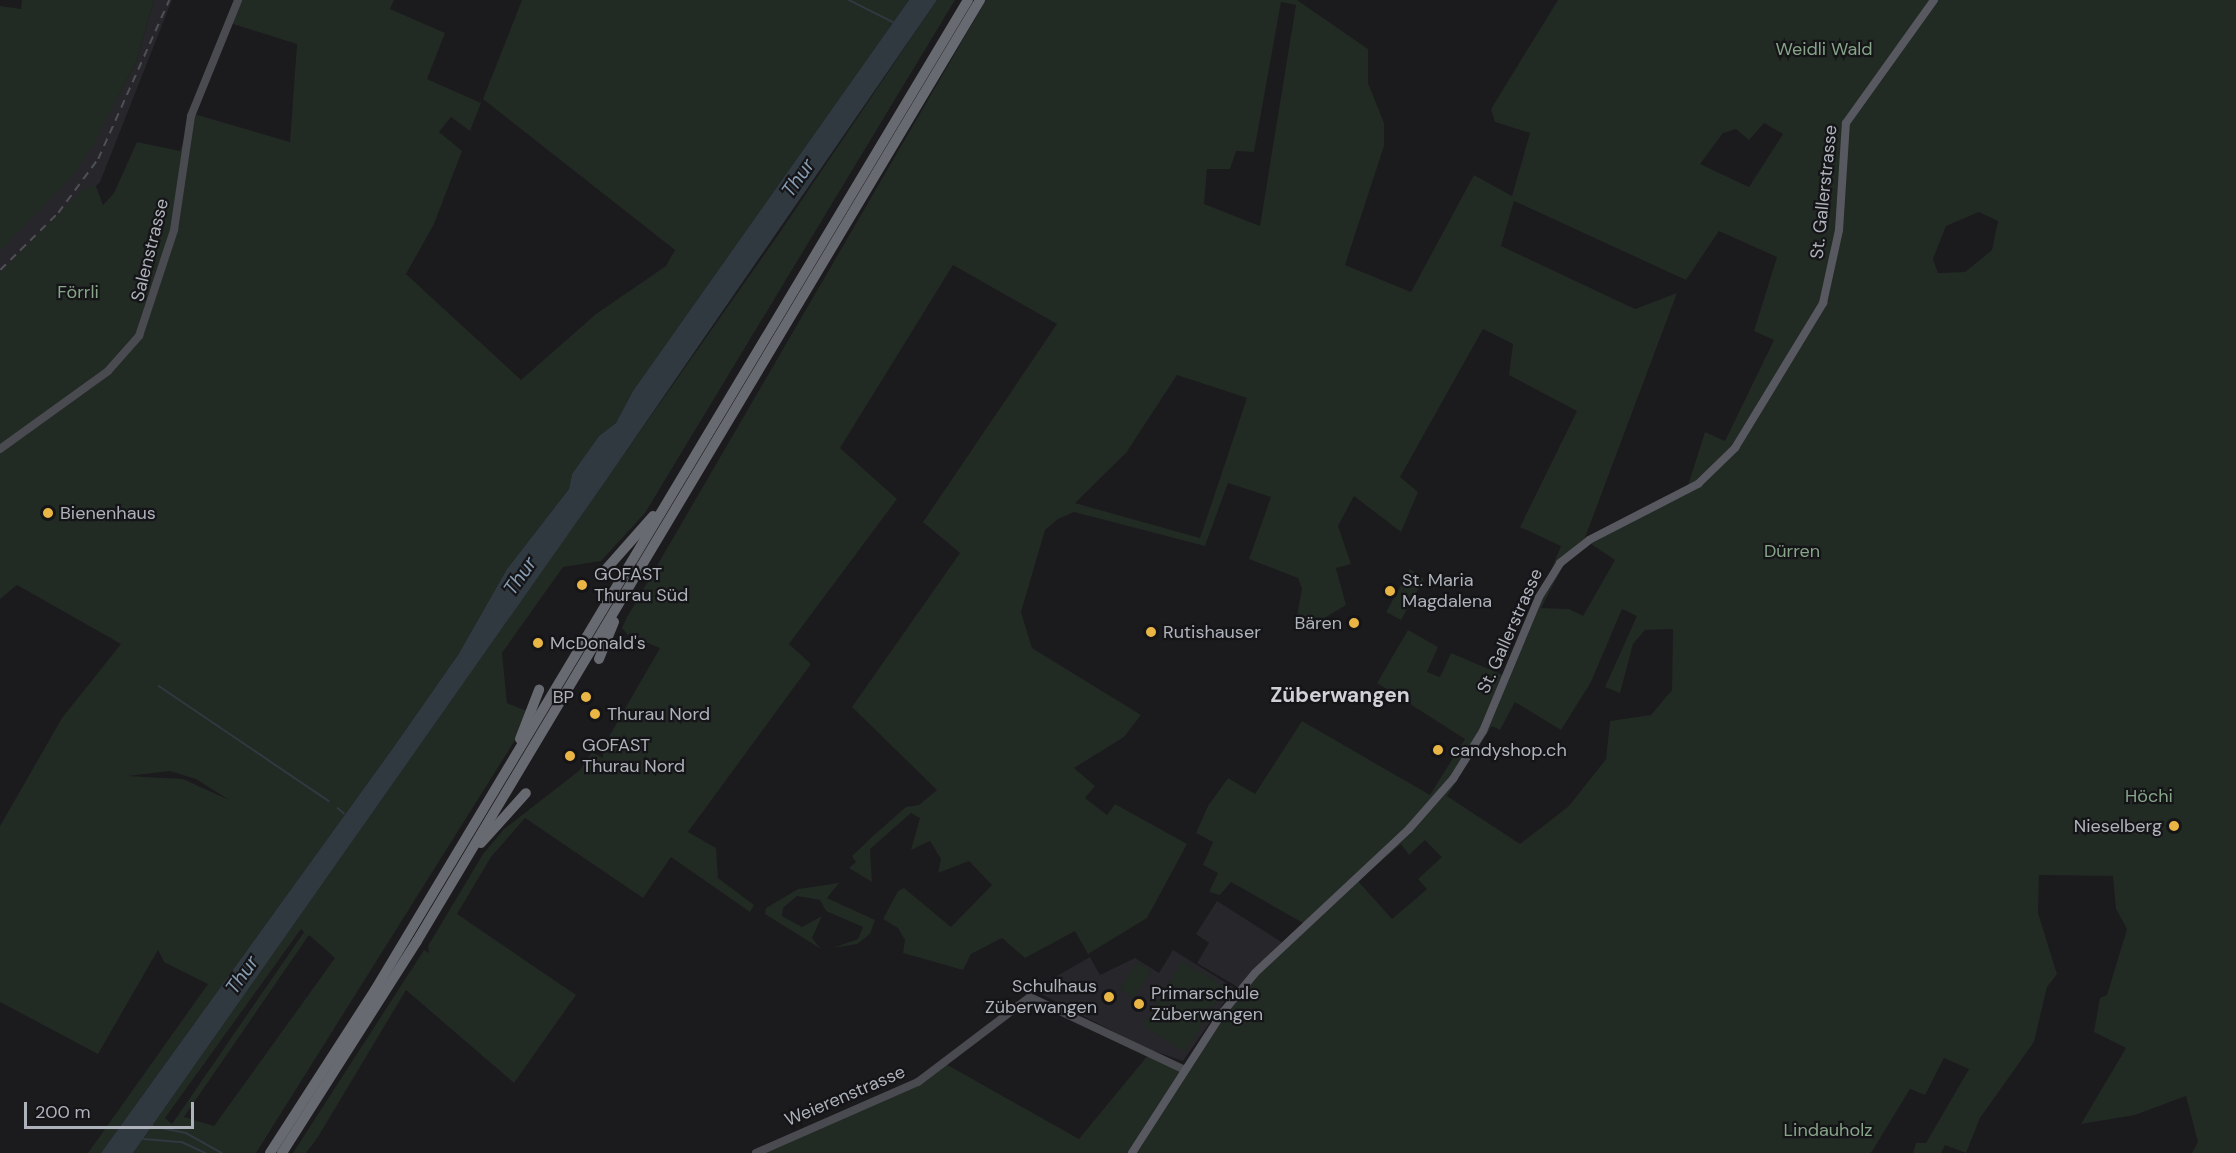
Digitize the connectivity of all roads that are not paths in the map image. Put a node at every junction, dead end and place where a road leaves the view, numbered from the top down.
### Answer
1 (238, 0) edge
2 (968, 0) edge
3 (980, 0) edge
4 (1934, 0) edge
5 (0, 449) edge
6 (690, 465) junction
7 (650, 552) junction
8 (600, 576) dead end
9 (599, 659) dead end
10 (539, 690) dead end
11 (526, 793) dead end
12 (492, 796) junction
13 (448, 889) junction
14 (415, 935) junction
15 (1185, 1070) junction
16 (270, 1153) edge
17 (282, 1153) edge
18 (756, 1153) edge
19 (1132, 1153) edge

1 - 5 street, Salenstrasse
2 - 6 highway
3 - 7 highway
4 - 15 main road, St. Gallerstrasse
6 - 8 highway
6 - 12 highway
7 - 9 highway
7 - 13 highway
10 - 12 highway
11 - 13 highway
12 - 14 highway
13 - 14 highway
14 - 16 highway
14 - 17 highway
15 - 18 street, Weierenstrasse
15 - 19 main road, St. Gallerstrasse

